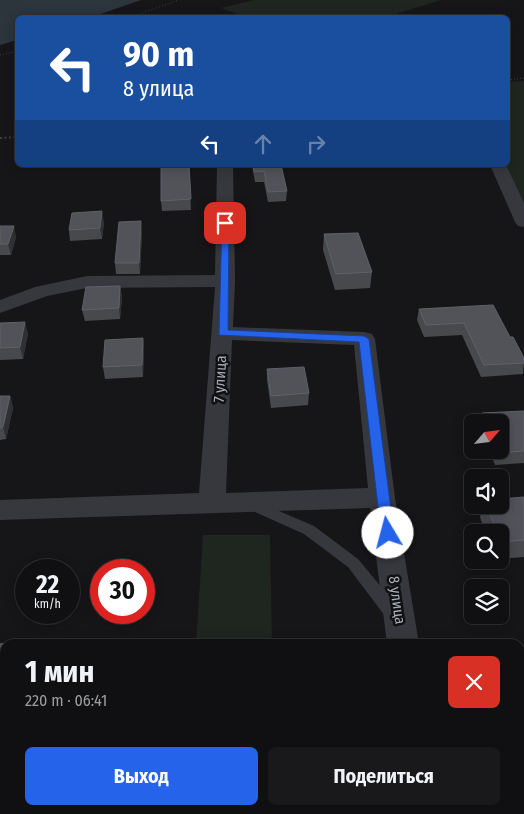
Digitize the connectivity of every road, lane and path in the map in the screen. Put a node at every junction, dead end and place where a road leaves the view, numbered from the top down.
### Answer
1 (179, 0) edge
2 (136, 15) edge
3 (15, 52) edge
4 (0, 55) edge
5 (524, 78) edge
6 (510, 80) edge
7 (15, 136) edge
8 (0, 138) edge
9 (225, 167) edge
10 (499, 167) edge
11 (524, 222) edge
12 (225, 281) junction
13 (0, 308) edge
14 (223, 333) junction
15 (382, 498) junction
16 (246, 502) junction
17 (212, 504) junction
18 (0, 510) edge
19 (402, 633) edge

1 - 2 path
3 - 4 path
5 - 6 path
7 - 8 path
9 - 12 street, 7 улица
10 - 11 street
12 - 13 street
12 - 14 street, 7 улица
14 - 15 street, 8 улица
14 - 17 street, 7 улица
15 - 16 street
15 - 19 street, 8 улица
16 - 17 street
16 - 19 lane
17 - 18 street

